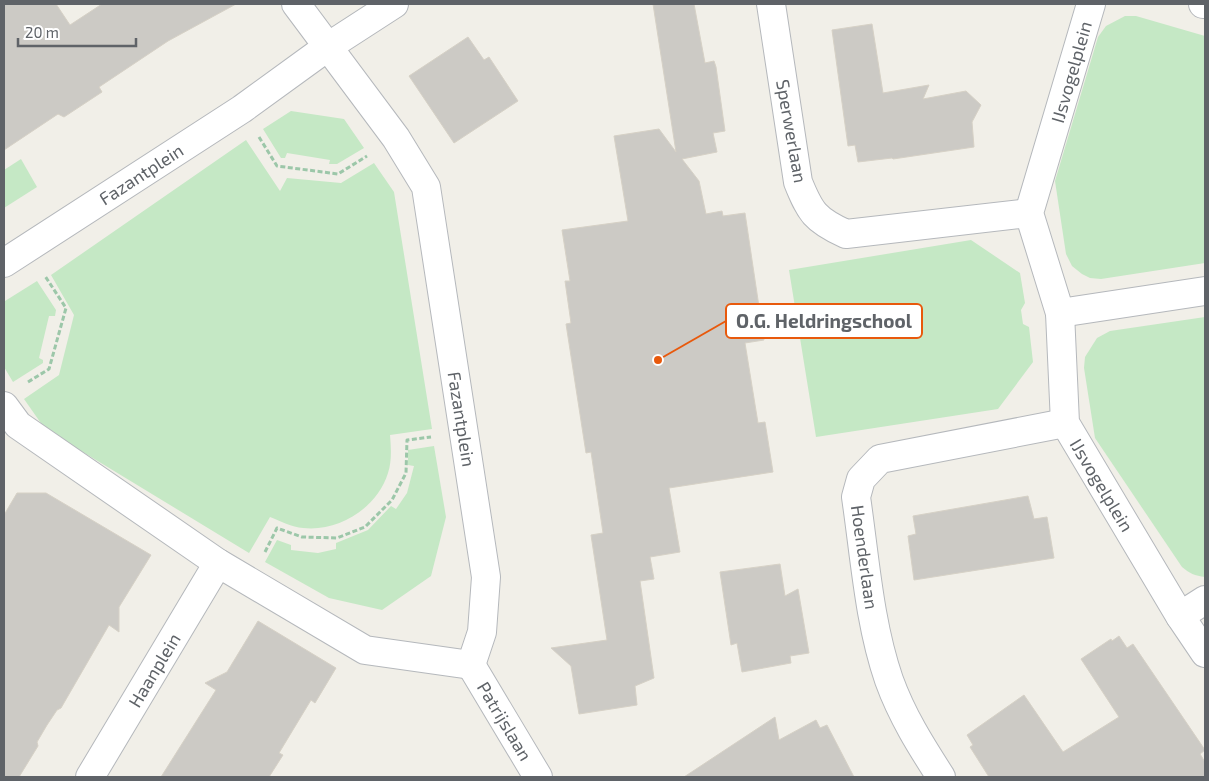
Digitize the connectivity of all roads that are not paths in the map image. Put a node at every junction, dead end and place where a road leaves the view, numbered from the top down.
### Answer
1 (296, 4) edge
2 (394, 4) edge
3 (771, 4) edge
4 (1091, 4) edge
5 (326, 48) junction
6 (1029, 213) junction
7 (4, 263) edge
8 (1205, 291) edge
9 (1060, 313) junction
10 (4, 406) edge
11 (1065, 424) junction
12 (218, 563) junction
13 (1205, 600) edge
14 (1180, 616) junction
15 (1205, 653) edge
16 (472, 665) junction
17 (90, 777) edge
18 (538, 777) edge
19 (941, 777) edge

1 - 5 street
2 - 5 street
3 - 6 street, Sperwerlaan
4 - 6 street, IJsvogelplein
5 - 7 street, Fazantplein
5 - 16 street, Fazantplein
6 - 9 street, IJsvogelplein
8 - 9 street
9 - 11 street, IJsvogelplein
10 - 12 street
11 - 14 street, IJsvogelplein
11 - 19 street, Hoenderlaan
12 - 16 street
12 - 17 street, Haanplein
13 - 14 street
14 - 15 street, IJsvogelplein
16 - 18 street, Patrijslaan

